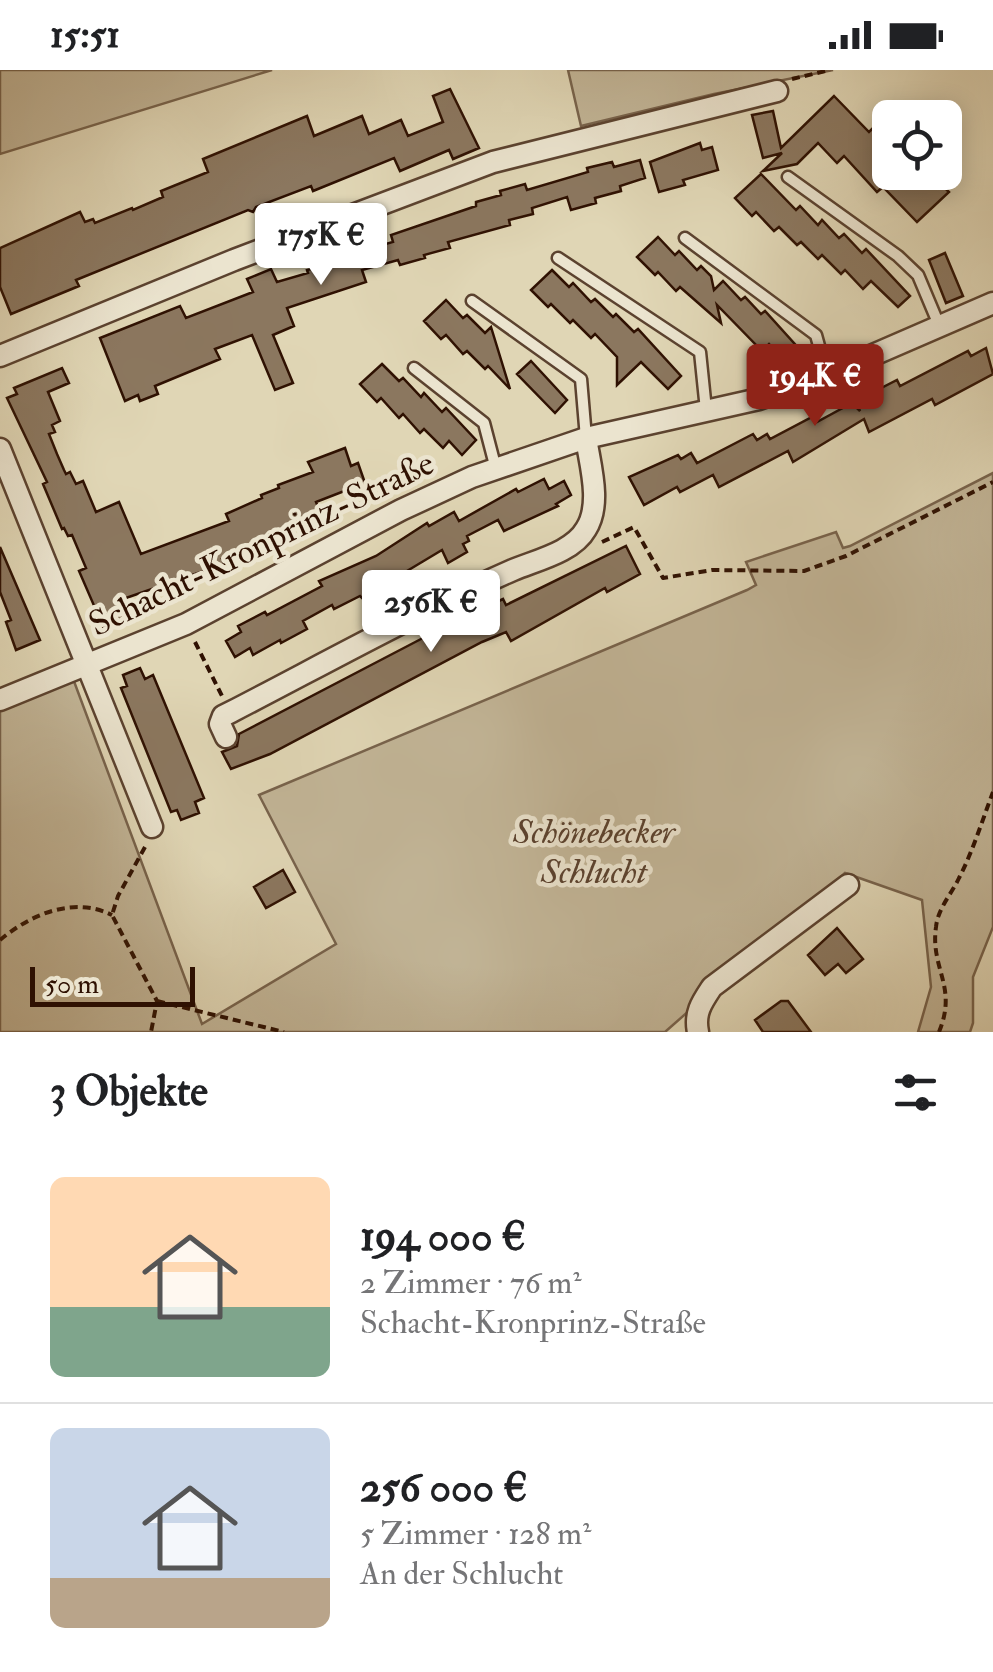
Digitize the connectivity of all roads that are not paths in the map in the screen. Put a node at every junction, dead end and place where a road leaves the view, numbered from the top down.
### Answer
1 (777, 91) road end
2 (788, 178) dead end
3 (686, 238) dead end
4 (558, 258) dead end
5 (472, 301) dead end
6 (993, 303) edge
7 (939, 326) junction
8 (0, 356) edge
9 (414, 368) dead end
10 (827, 375) junction
11 (706, 412) junction
12 (586, 438) junction
13 (0, 449) edge
14 (496, 468) junction
15 (88, 664) junction
16 (0, 700) edge
17 (226, 736) dead end
18 (152, 826) road end
19 (848, 884) dead end
20 (698, 1032) edge

1 - 8 street
2 - 7 lane
3 - 10 lane
4 - 11 lane
5 - 12 lane
6 - 7 street, Schacht-Kronprinz-Straße
7 - 10 street, Schacht-Kronprinz-Straße
9 - 14 lane
10 - 11 street, Schacht-Kronprinz-Straße
11 - 12 street, Schacht-Kronprinz-Straße
12 - 14 street, Schacht-Kronprinz-Straße
12 - 17 street
13 - 15 street
14 - 15 street, Schacht-Kronprinz-Straße
15 - 16 street, Schacht-Kronprinz-Straße
15 - 18 street
19 - 20 street

